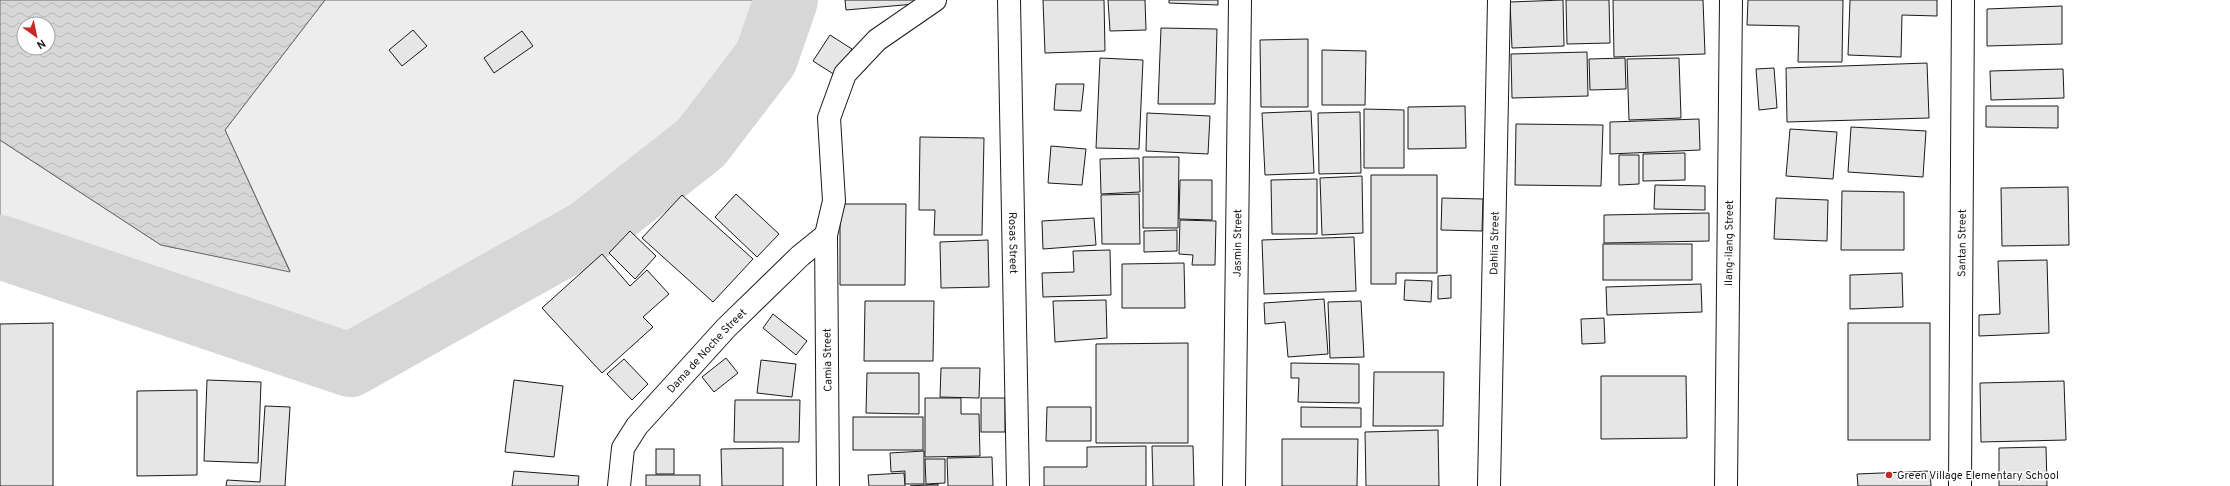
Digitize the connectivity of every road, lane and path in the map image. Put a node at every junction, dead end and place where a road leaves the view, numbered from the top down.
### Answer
1 (935, 0) edge
2 (1009, 0) edge
3 (1240, 0) edge
4 (1499, 0) edge
5 (1731, 0) edge
6 (1963, 0) edge
7 (826, 235) junction
8 (618, 486) edge
9 (828, 486) edge
10 (1018, 486) edge
11 (1234, 486) edge
12 (1490, 486) edge
13 (1726, 486) edge
14 (1960, 486) edge

1 - 7 street, Camia Street
2 - 10 street, Rosas Street
3 - 11 street, Jasmin Street
4 - 12 street, Dahlia Street
5 - 13 street, Ilang-ilang Street
6 - 14 street, Santan Street
7 - 8 street, Dama de Noche Street
7 - 9 street, Camia Street

